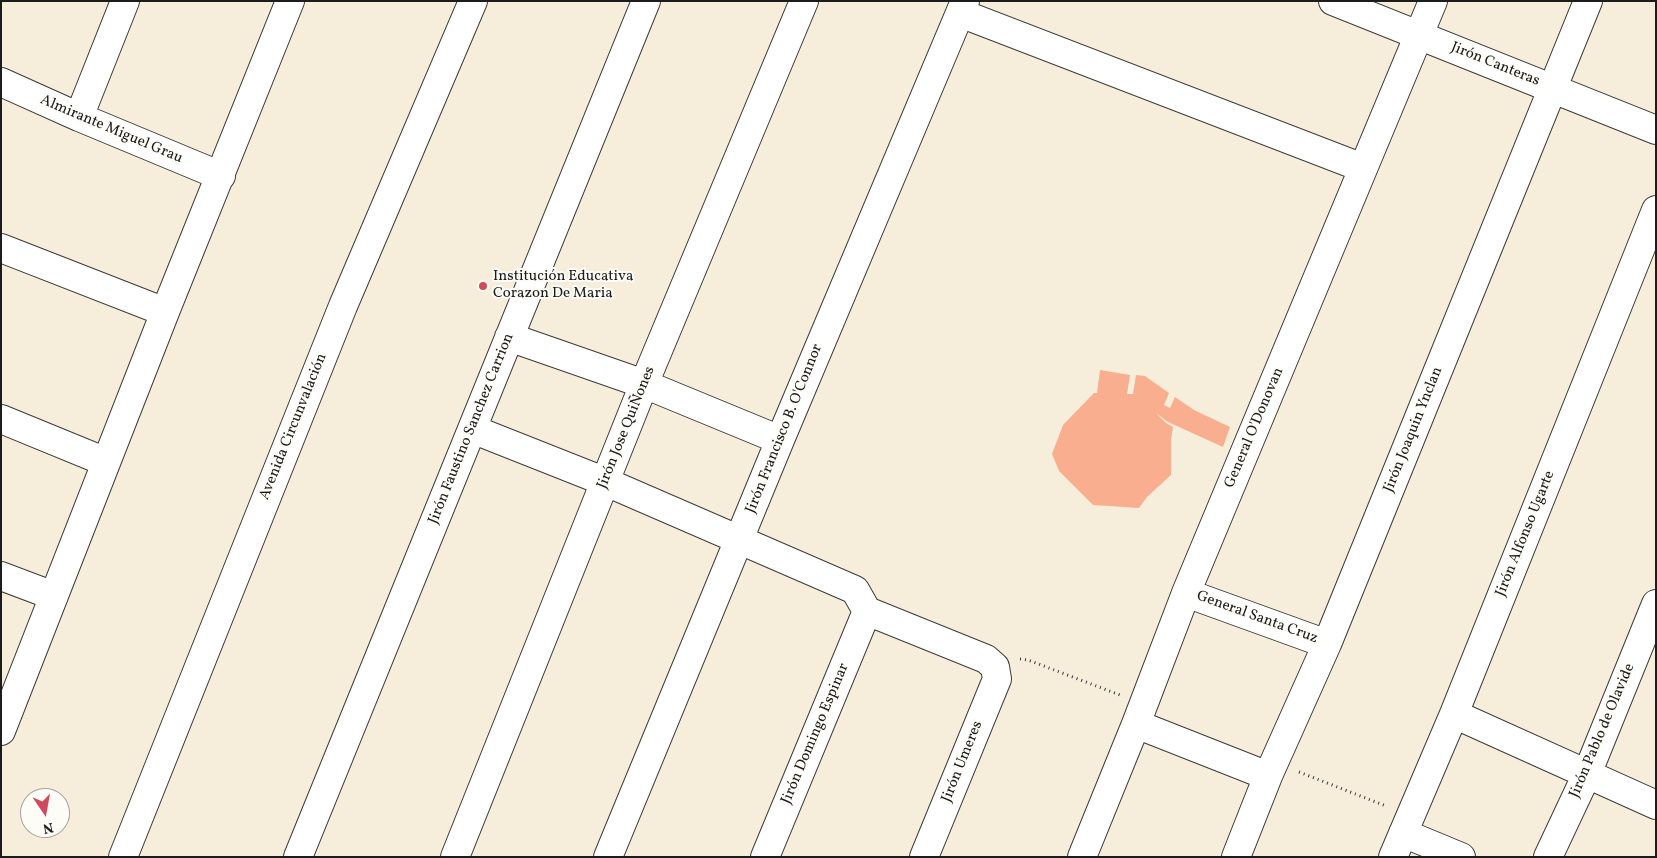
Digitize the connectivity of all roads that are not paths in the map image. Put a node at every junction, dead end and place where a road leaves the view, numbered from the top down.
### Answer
1 (125, 1) edge
2 (290, 1) edge
3 (473, 1) edge
4 (646, 1) edge
5 (804, 1) edge
6 (1334, 1) edge
7 (1433, 1) edge
8 (1588, 1) edge
9 (962, 7) edge
10 (1418, 34) junction
11 (1, 82) edge
12 (1552, 88) junction
13 (78, 118) junction
14 (1656, 130) edge
15 (1363, 168) junction
16 (221, 176) junction
17 (1656, 210) edge
18 (1, 248) edge
19 (165, 312) junction
20 (509, 337) junction
21 (644, 384) junction
22 (1, 420) edge
23 (472, 429) junction
24 (780, 440) junction
25 (106, 462) junction
26 (606, 482) junction
27 (740, 539) junction
28 (1, 576) edge
29 (1186, 593) junction
30 (54, 596) junction
31 (1656, 604) edge
32 (868, 611) junction
33 (1327, 644) junction
34 (1140, 714) junction
35 (1454, 714) junction
36 (1, 732) edge
37 (1271, 770) junction
38 (1587, 774) junction
39 (1656, 805) edge
40 (1402, 835) edge
41 (123, 857) edge
42 (298, 857) edge
43 (455, 857) edge
44 (608, 857) edge
45 (765, 857) edge
46 (924, 857) edge
47 (1082, 857) edge
48 (1236, 857) edge
49 (1461, 857) edge
50 (1548, 857) edge

1 - 13 street
2 - 16 street
3 - 41 street, Avenida Circunvalación
4 - 20 street, Jirón Faustino Sanchez Carrion
5 - 21 street, Jirón Jose QuiÑones
6 - 10 street, Jirón Canteras
7 - 10 street, General O'Donovan
8 - 12 street, Jirón Joaquin Ynclan
9 - 15 street
9 - 24 street, Jirón Francisco B. O'Connor
10 - 12 street, Jirón Canteras
10 - 15 street, General O'Donovan
11 - 13 street, Almirante Miguel Grau
12 - 14 street, Jirón Canteras
12 - 33 street, Jirón Joaquin Ynclan
13 - 16 street, Almirante Miguel Grau
15 - 29 street, General O'Donovan
16 - 19 street
17 - 35 street, Jirón Alfonso Ugarte
18 - 19 street
19 - 25 street
20 - 21 street
20 - 23 street, Jirón Faustino Sanchez Carrion
21 - 24 street
21 - 26 street, Jirón Jose QuiÑones
22 - 25 street
23 - 26 street
23 - 42 street, Jirón Faustino Sanchez Carrion
24 - 27 street, Jirón Francisco B. O'Connor
25 - 30 street
26 - 27 street
26 - 43 street, Jirón Jose QuiÑones
27 - 32 street
27 - 44 street, Jirón Francisco B. O'Connor
28 - 30 street
29 - 33 street, General Santa Cruz
29 - 34 street, General O'Donovan
30 - 36 street
31 - 38 street, Jirón Pablo de Olavide
32 - 45 street, Jirón Domingo Espinar
32 - 46 street, Jirón Umeres
33 - 37 street, Jirón Joaquin Ynclan
34 - 37 street
34 - 47 street, General O'Donovan
35 - 38 street
35 - 40 street, Jirón Alfonso Ugarte
37 - 48 street, Jirón Joaquin Ynclan
38 - 39 street
38 - 50 street, Jirón Pablo de Olavide
40 - 49 street

